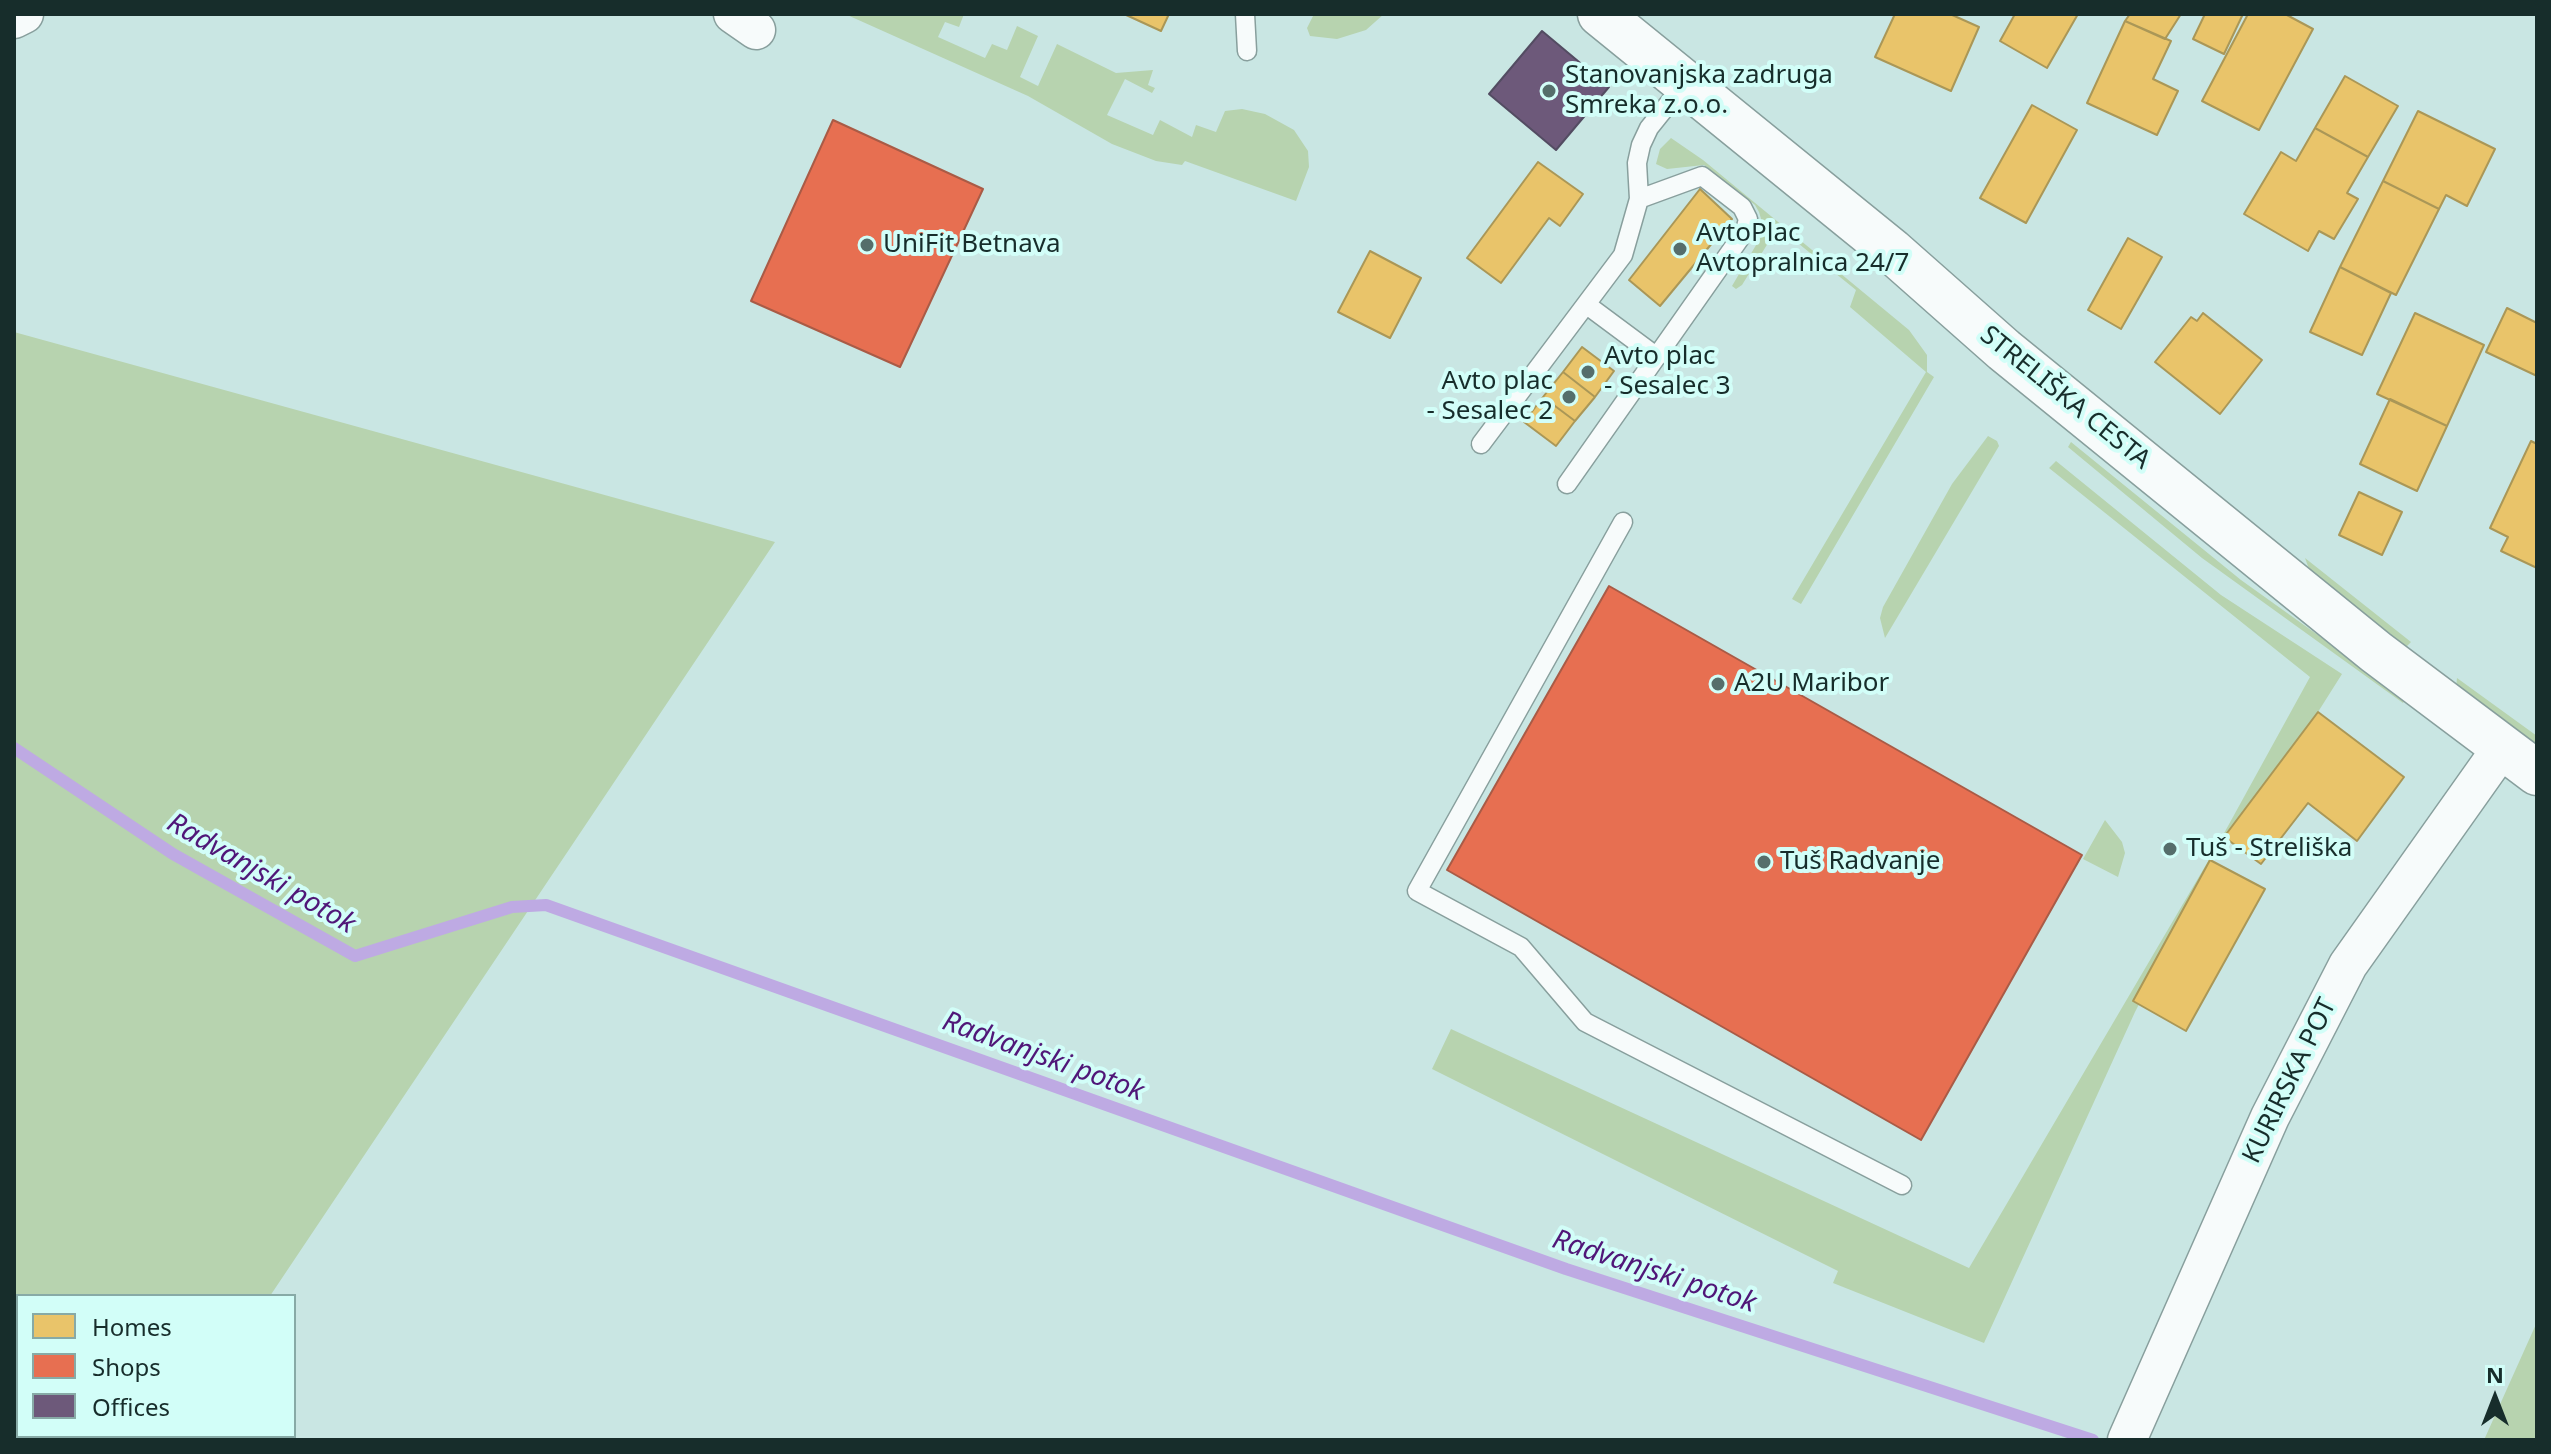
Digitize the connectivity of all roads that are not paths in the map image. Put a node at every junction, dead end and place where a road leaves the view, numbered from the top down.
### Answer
1 (24, 14) edge
2 (1245, 14) edge
3 (1600, 14) edge
4 (14, 19) edge
5 (1247, 51) dead end
6 (1685, 83) junction
7 (1639, 199) junction
8 (1587, 305) junction
9 (1657, 357) junction
10 (1481, 444) dead end
11 (1567, 484) dead end
12 (1623, 522) dead end
13 (2501, 749) junction
14 (2537, 773) edge
15 (1902, 1185) dead end
16 (2132, 1426) edge

1 - 4 street
2 - 5 lane
3 - 6 street, STRELIŠKA CESTA
6 - 7 lane
6 - 13 street, STRELIŠKA CESTA
7 - 8 lane
7 - 9 lane
8 - 9 lane
8 - 10 lane
9 - 11 lane
12 - 15 lane
13 - 14 street, STRELIŠKA CESTA
13 - 16 street, KURIRSKA POT

